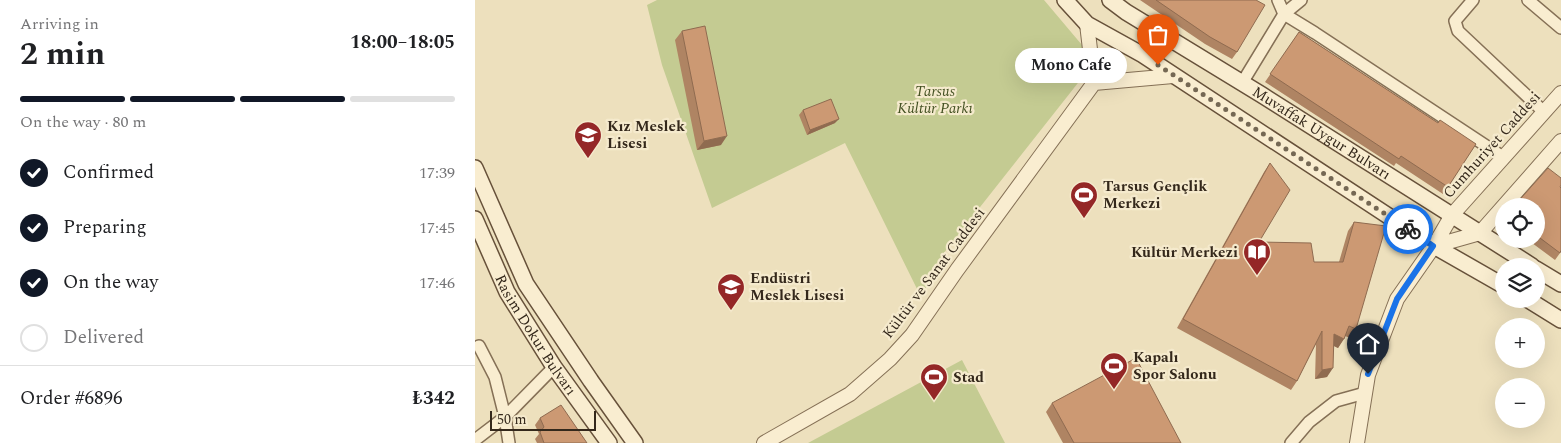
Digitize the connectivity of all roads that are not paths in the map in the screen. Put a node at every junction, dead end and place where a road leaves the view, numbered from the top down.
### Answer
1 (1065, 0) edge
2 (1111, 0) edge
3 (1278, 0) edge
4 (1301, 0) edge
5 (1473, 0) edge
6 (1528, 0) edge
7 (1284, 14) junction
8 (1087, 24) junction
9 (1561, 28) edge
10 (1173, 76) junction
11 (1094, 83) junction
12 (1242, 83) junction
13 (1561, 93) edge
14 (1544, 112) junction
15 (1561, 141) edge
16 (1503, 157) junction
17 (475, 168) edge
18 (1451, 215) junction
19 (475, 219) edge
20 (1480, 233) junction
21 (1433, 246) junction
22 (1520, 258) edge
23 (1545, 274) edge
24 (1495, 281) edge
25 (1561, 284) edge
26 (1542, 308) edge
27 (1561, 320) edge
28 (479, 346) dead end
29 (554, 367) junction
30 (1365, 393) junction
31 (505, 418) junction
32 (475, 440) edge
33 (509, 443) edge
34 (609, 443) edge
35 (635, 443) edge
36 (764, 443) edge
37 (1291, 443) edge
38 (1357, 443) edge

1 - 8 main road, Muvaffak Uygur Bulvarı
2 - 12 main road, Muvaffak Uygur Bulvarı
3 - 7 street
4 - 7 street
5 - 14 street
6 - 9 street
7 - 12 street
7 - 16 street
8 - 10 main road, Muvaffak Uygur Bulvarı
8 - 11 street
10 - 11 street
10 - 21 main road, Muvaffak Uygur Bulvarı
11 - 36 street, Kültür ve Sanat Caddesi
12 - 18 main road, Muvaffak Uygur Bulvarı
13 - 14 street, Cumhuriyet Caddesi
14 - 16 street, Cumhuriyet Caddesi
15 - 20 street
16 - 18 street, Cumhuriyet Caddesi
17 - 35 main road
18 - 20 main road, Muvaffak Uygur Bulvarı
18 - 21 street, Cumhuriyet Caddesi
19 - 29 main road, Rasim Dokur Bulvarı
20 - 21 street
20 - 22 main road, Muvaffak Uygur Bulvarı
21 - 24 main road, Muvaffak Uygur Bulvarı
21 - 30 street, Cumhuriyet Caddesi
23 - 25 main road
26 - 27 main road
28 - 31 street
29 - 31 street
29 - 34 main road, Rasim Dokur Bulvarı
30 - 37 street
30 - 38 street, Cumhuriyet Caddesi
31 - 32 street
31 - 33 street

